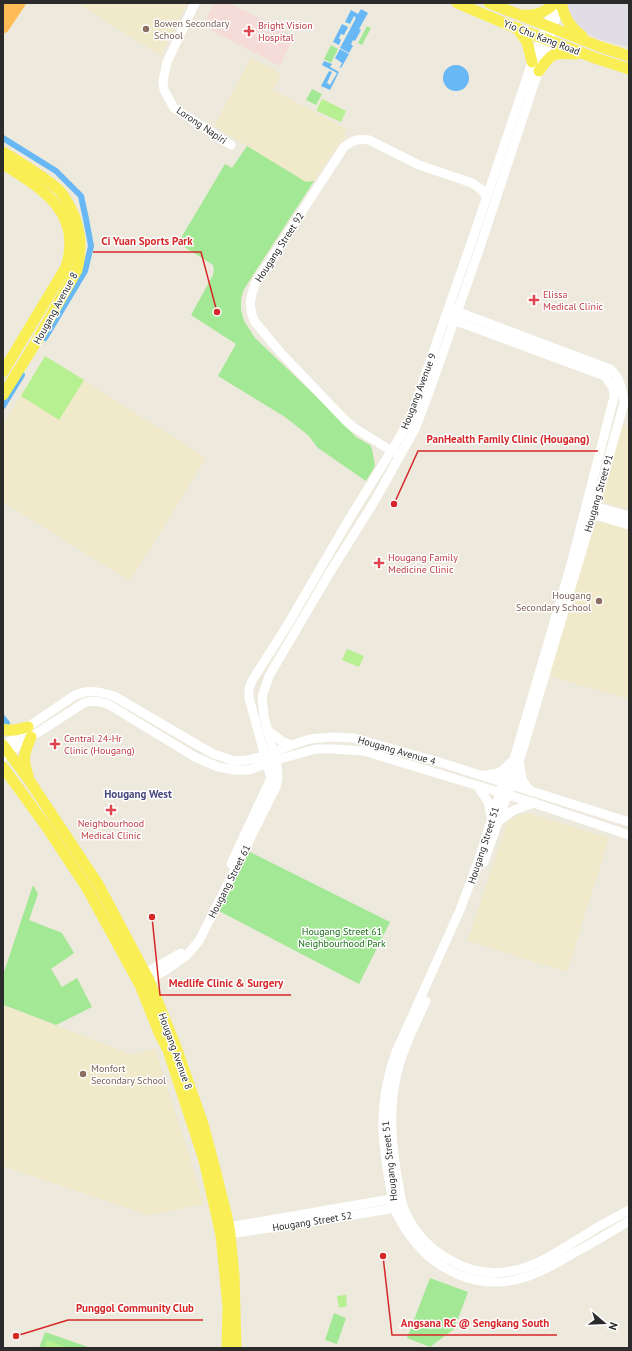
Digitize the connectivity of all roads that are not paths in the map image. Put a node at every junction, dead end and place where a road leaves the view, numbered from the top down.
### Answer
1 (4, 3) edge
2 (19, 3) edge
3 (195, 3) edge
4 (457, 3) edge
5 (490, 3) edge
6 (555, 3) edge
7 (561, 3) edge
8 (3, 7) edge
9 (520, 15) junction
10 (550, 26) junction
11 (3, 27) edge
12 (516, 28) junction
13 (545, 39) junction
14 (590, 42) junction
15 (587, 55) junction
16 (629, 56) edge
17 (532, 62) junction
18 (629, 68) edge
19 (539, 72) junction
20 (231, 145) dead end
21 (3, 152) edge
22 (3, 164) edge
23 (493, 179) junction
24 (472, 183) junction
25 (486, 197) junction
26 (458, 312) junction
27 (446, 313) junction
28 (454, 321) junction
29 (4, 370) edge
30 (16, 374) junction
31 (3, 394) edge
32 (391, 450) junction
33 (400, 455) junction
34 (602, 465) junction
35 (590, 509) junction
36 (629, 516) edge
37 (629, 524) edge
38 (3, 729) edge
39 (268, 731) junction
40 (30, 732) junction
41 (261, 740) junction
42 (291, 745) junction
43 (4, 750) edge
44 (294, 754) junction
45 (271, 757) junction
46 (517, 759) junction
47 (253, 764) junction
48 (3, 767) edge
49 (482, 776) junction
50 (275, 778) junction
51 (3, 780) edge
52 (29, 780) junction
53 (508, 784) junction
54 (478, 786) junction
55 (19, 788) junction
56 (530, 791) junction
57 (504, 795) junction
58 (534, 803) junction
59 (495, 819) junction
60 (629, 822) edge
61 (629, 834) edge
62 (143, 979) junction
63 (398, 1203) junction
64 (629, 1210) edge
65 (629, 1221) edge
66 (225, 1231) junction
67 (227, 1348) edge
68 (236, 1348) edge

1 - 8 highway
2 - 11 highway
3 - 20 street, Lorong Napiri
4 - 12 main road, Yio Chu Kang Road
5 - 9 main road, Yio Chu Kang Road
6 - 9 main road
6 - 10 street
7 - 10 street
7 - 14 main road
9 - 10 main road, Yio Chu Kang Road
10 - 13 street, Hougang Avenue 9
10 - 14 main road, Yio Chu Kang Road
12 - 13 main road, Yio Chu Kang Road
12 - 17 main road
13 - 15 main road, Yio Chu Kang Road
13 - 17 street, Hougang Avenue 9
13 - 19 street, Hougang Avenue 9
14 - 16 main road, Yio Chu Kang Road
15 - 18 main road, Yio Chu Kang Road
15 - 19 main road
17 - 23 street, Hougang Avenue 9
19 - 26 street, Hougang Avenue 9
21 - 30 main road, Hougang Avenue 8
22 - 29 main road, Hougang Avenue 8
23 - 24 street, Hougang Street 92
23 - 25 street, Hougang Avenue 9
24 - 25 street, Hougang Street 92
24 - 32 street, Hougang Street 92
25 - 27 street, Hougang Avenue 9
26 - 27 street, Hougang Street 91
26 - 28 street, Hougang Avenue 9
26 - 34 street, Hougang Street 91
27 - 28 street, Hougang Street 91
27 - 32 street, Hougang Avenue 9
28 - 33 street, Hougang Avenue 9
28 - 34 street, Hougang Street 91
29 - 30 main road
30 - 31 main road, Hougang Avenue 8
32 - 33 street, Hougang Street 92
32 - 41 street, Hougang Avenue 9
33 - 39 street, Hougang Avenue 9
34 - 35 street, Hougang Street 91
35 - 36 street
35 - 37 street
35 - 46 street, Hougang Street 91
38 - 40 main road
39 - 42 street
39 - 45 street, Hougang Avenue 9
40 - 43 street, Hougang Avenue 4
40 - 47 street, Hougang Avenue 4
40 - 52 main road
41 - 45 street, Hougang Avenue 9
41 - 47 street
42 - 45 street, Hougang Avenue 4
42 - 49 street, Hougang Avenue 4
43 - 52 main road, Hougang Avenue 8
44 - 45 street, Hougang Avenue 4
44 - 50 street, Hougang Street 61
44 - 54 street, Hougang Avenue 4
45 - 47 street, Hougang Avenue 4
45 - 50 street
46 - 49 street
46 - 53 street, Hougang Street 91
46 - 56 street
47 - 50 street
48 - 55 main road, Hougang Avenue 8
49 - 53 street, Hougang Avenue 4
50 - 62 street, Hougang Street 61
51 - 55 main road
52 - 62 main road, Hougang Avenue 8
53 - 56 street, Hougang Avenue 4
53 - 57 street, Hougang Street 51
54 - 57 street, Hougang Avenue 4
54 - 59 street
55 - 62 main road, Hougang Avenue 8
56 - 60 street, Hougang Avenue 4
57 - 58 street, Hougang Avenue 4
57 - 59 street, Hougang Street 51
58 - 59 street
58 - 61 street, Hougang Avenue 4
59 - 63 street, Hougang Street 51
62 - 66 main road, Hougang Avenue 8
63 - 64 street, Hougang Street 51
63 - 65 street, Hougang Street 51
63 - 66 street, Hougang Street 52
66 - 67 main road, Hougang Avenue 8
66 - 68 main road, Hougang Avenue 8

